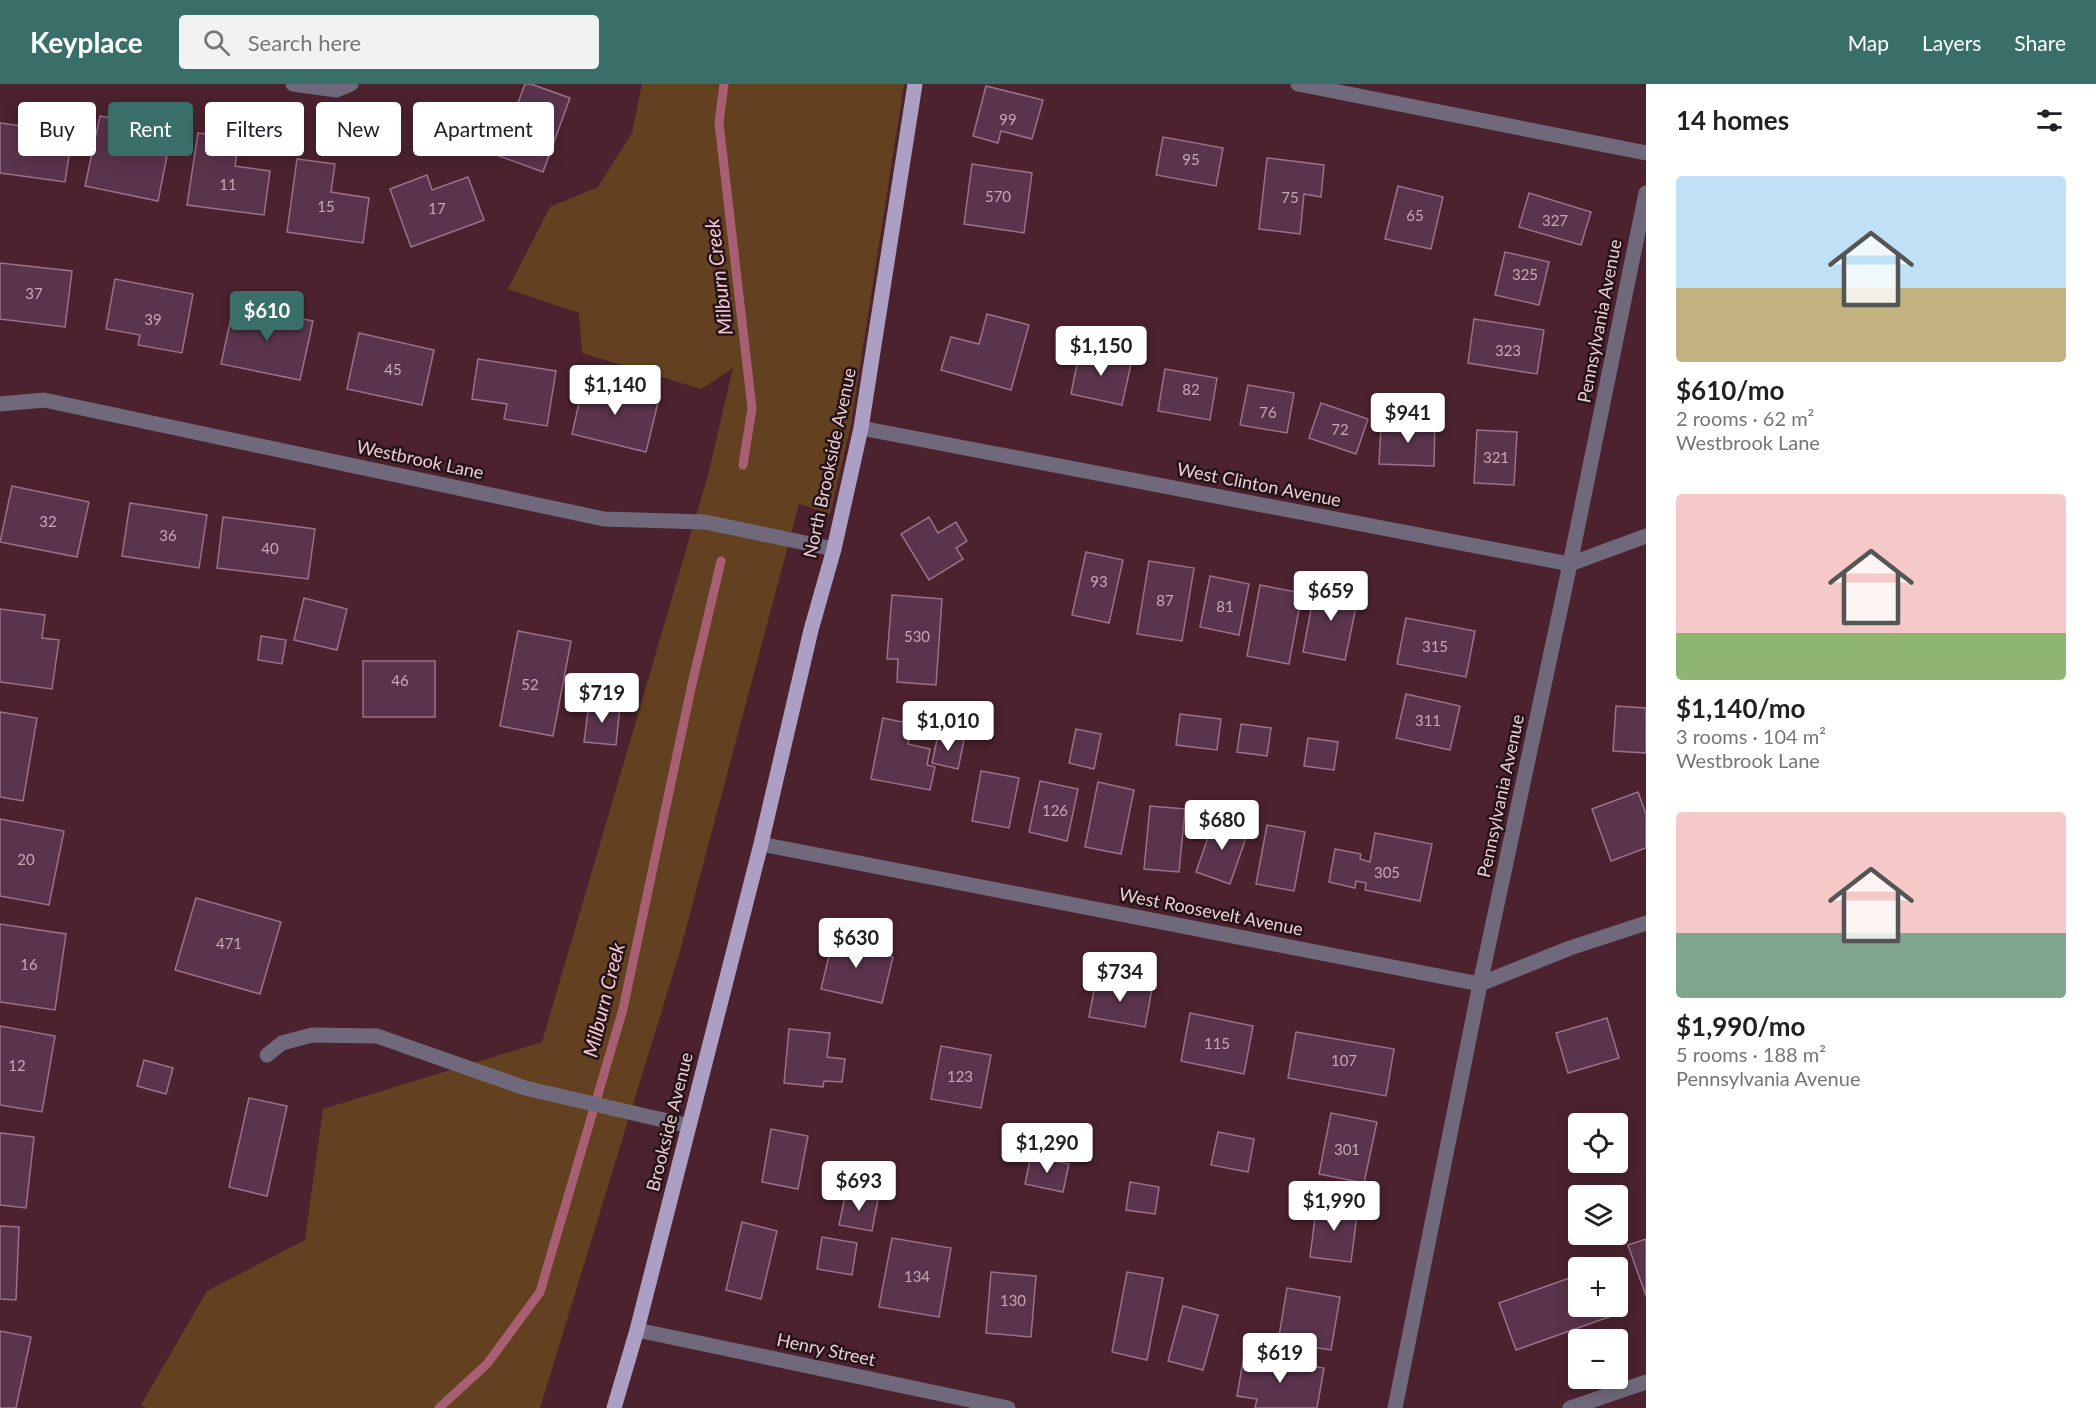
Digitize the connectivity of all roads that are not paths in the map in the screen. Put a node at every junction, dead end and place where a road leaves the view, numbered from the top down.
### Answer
1 (292, 84) edge
2 (351, 84) edge
3 (915, 84) edge
4 (1298, 84) edge
5 (1646, 153) edge
6 (1646, 193) edge
7 (0, 404) edge
8 (861, 428) junction
9 (1646, 536) edge
10 (834, 549) junction
11 (1570, 564) junction
12 (761, 844) junction
13 (1646, 923) edge
14 (1480, 984) junction
15 (267, 1055) dead end
16 (689, 1126) junction
17 (637, 1330) junction
18 (1646, 1382) edge
19 (614, 1408) edge
20 (1008, 1408) edge
21 (1395, 1408) edge
22 (1570, 1408) edge

1 - 2 street
3 - 8 main road, North Brookside Avenue
4 - 5 street
6 - 11 street, Pennsylvania Avenue
7 - 10 street, Westbrook Lane
8 - 10 main road, North Brookside Avenue
8 - 11 street, West Clinton Avenue
9 - 11 street
10 - 12 main road, North Brookside Avenue
11 - 14 street, Pennsylvania Avenue
12 - 14 street, West Roosevelt Avenue
12 - 16 main road, Brookside Avenue
13 - 14 street
14 - 21 street, Pennsylvania Avenue
15 - 16 street
16 - 17 main road, Brookside Avenue
17 - 19 main road, Brookside Avenue
17 - 20 street, Henry Street
18 - 22 street

